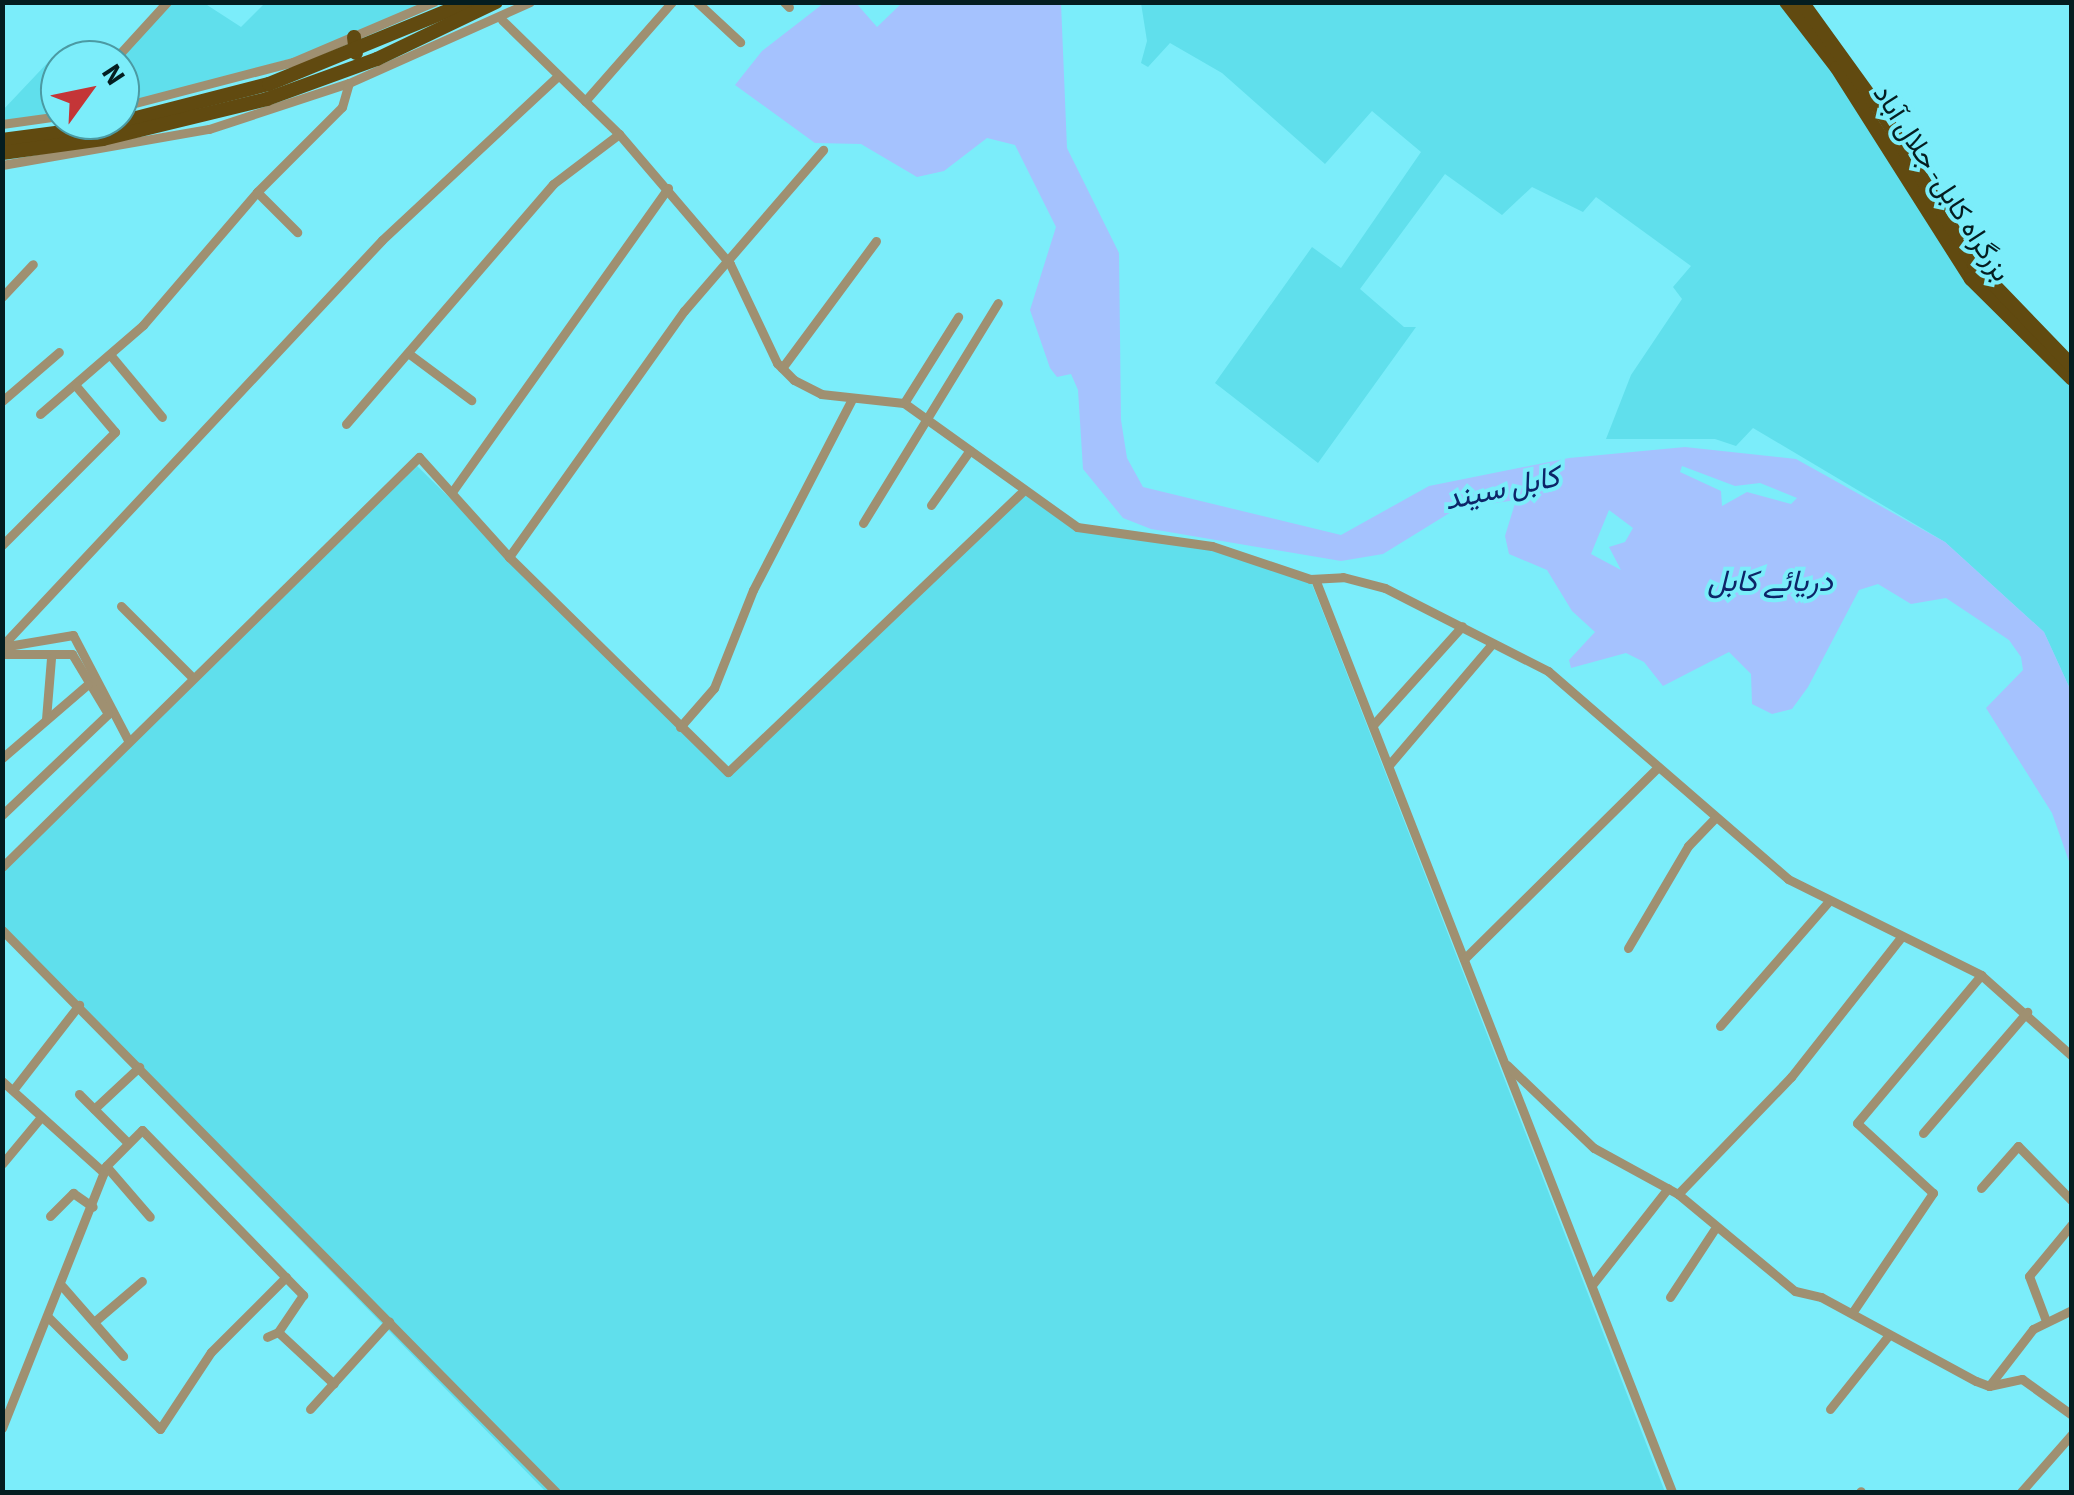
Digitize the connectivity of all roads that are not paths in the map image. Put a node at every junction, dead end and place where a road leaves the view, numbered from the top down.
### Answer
1 (166, 2) edge
2 (434, 2) edge
3 (469, 2) edge
4 (496, 2) edge
5 (530, 2) edge
6 (672, 2) edge
7 (697, 2) edge
8 (1786, 2) edge
9 (1802, 2) edge
10 (502, 20) junction
11 (132, 40) edge
12 (740, 42) dead end
13 (355, 45) junction
14 (378, 65) junction
15 (295, 68) junction
16 (558, 76) junction
17 (349, 84) junction
18 (585, 101) junction
19 (140, 103) edge
20 (1876, 117) junction
21 (40, 119) edge
22 (2, 124) edge
23 (619, 134) junction
24 (2, 140) edge
25 (822, 150) dead end
26 (2, 152) edge
27 (2, 164) edge
28 (668, 188) junction
29 (256, 192) junction
30 (297, 232) dead end
31 (876, 241) dead end
32 (33, 264) dead end
33 (730, 264) junction
34 (2, 297) edge
35 (998, 302) dead end
36 (958, 316) dead end
37 (58, 352) dead end
38 (408, 353) junction
39 (112, 357) junction
40 (2072, 366) edge
41 (782, 368) junction
42 (2072, 380) edge
43 (76, 386) junction
44 (471, 400) dead end
45 (852, 400) junction
46 (2, 401) edge
47 (904, 403) junction
48 (40, 414) dead end
49 (162, 416) dead end
50 (926, 417) junction
51 (346, 424) dead end
52 (970, 450) junction
53 (1024, 490) junction
54 (452, 492) junction
55 (931, 505) dead end
56 (864, 524) dead end
57 (2, 545) edge
58 (509, 557) junction
59 (1315, 579) junction
60 (121, 606) dead end
61 (1462, 626) junction
62 (1492, 644) junction
63 (2, 649) edge
64 (51, 658) junction
65 (191, 676) junction
66 (88, 684) junction
67 (46, 719) junction
68 (1373, 725) junction
69 (680, 727) junction
70 (128, 740) junction
71 (2, 758) edge
72 (1388, 765) junction
73 (1657, 768) junction
74 (2, 815) edge
75 (1715, 818) junction
76 (2, 867) edge
77 (1828, 902) junction
78 (2, 930) edge
79 (1901, 937) junction
80 (1628, 948) dead end
81 (1464, 959) junction
82 (1981, 975) junction
83 (78, 1005) junction
84 (2027, 1012) junction
85 (1720, 1026) dead end
86 (2072, 1056) edge
87 (1505, 1064) junction
88 (140, 1067) junction
89 (2, 1081) edge
90 (12, 1090) junction
91 (79, 1094) dead end
92 (94, 1110) junction
93 (41, 1117) junction
94 (1923, 1133) dead end
95 (128, 1143) junction
96 (2, 1164) edge
97 (105, 1170) junction
98 (1981, 1188) dead end
99 (1673, 1191) junction
100 (2072, 1201) edge
101 (93, 1207) junction
102 (50, 1216) dead end
103 (150, 1217) dead end
104 (2072, 1224) edge
105 (1714, 1230) junction
106 (286, 1277) junction
107 (142, 1281) dead end
108 (1592, 1285) junction
109 (62, 1286) junction
110 (1670, 1297) dead end
111 (2072, 1310) edge
112 (1852, 1313) junction
113 (49, 1318) junction
114 (2046, 1321) junction
115 (94, 1322) junction
116 (389, 1322) junction
117 (278, 1332) junction
118 (1888, 1336) junction
119 (267, 1337) dead end
120 (124, 1356) dead end
121 (334, 1384) junction
122 (1989, 1386) junction
123 (310, 1410) dead end
124 (1830, 1410) dead end
125 (2072, 1415) edge
126 (2, 1428) edge
127 (2072, 1434) edge
128 (556, 1492) edge
129 (1672, 1492) edge
130 (2021, 1492) edge

1 - 11 street
2 - 13 street
3 - 13 highway
4 - 14 highway
5 - 10 street
6 - 18 street
7 - 12 street
8 - 20 highway, بزرگراه کابل- جلال آباد
9 - 20 highway, بزرگراه کابل- جلال آباد
10 - 14 street
10 - 16 street
13 - 15 highway
14 - 17 street
14 - 26 highway
15 - 19 street
15 - 24 highway
16 - 18 street
16 - 63 street
17 - 27 street
17 - 29 street
18 - 23 street
20 - 40 highway, بزرگراه کابل- جلال آباد
20 - 42 highway, بزرگراه کابل- جلال آباد
21 - 22 street
23 - 28 street
23 - 38 street
25 - 33 street
28 - 33 street
28 - 54 street
29 - 30 street
29 - 39 street
31 - 41 street
32 - 34 street
33 - 41 street
33 - 58 street
35 - 50 street
36 - 47 street
37 - 46 street
38 - 44 street
38 - 51 street
39 - 43 street
39 - 49 street
41 - 45 street
43 - 48 street
43 - 57 street
45 - 47 street
45 - 69 street
47 - 50 street
50 - 52 street
50 - 56 street
52 - 53 street
52 - 55 street
53 - 59 street
53 - 69 street
54 - 58 street
54 - 65 street
58 - 69 street
59 - 61 street
59 - 68 street
60 - 65 street
61 - 62 street
61 - 68 street
62 - 72 street
62 - 73 street
63 - 64 street
63 - 70 street
64 - 66 street
64 - 67 street
65 - 70 street
66 - 67 street
66 - 74 street
67 - 71 street
68 - 72 street
70 - 76 street
72 - 81 street
73 - 75 street
73 - 81 street
75 - 77 street
75 - 80 street
77 - 79 street
77 - 85 street
78 - 83 street
79 - 82 street
79 - 99 street
81 - 87 street
82 - 84 street
82 - 112 street
83 - 88 street
83 - 90 street
84 - 86 street
84 - 94 street
87 - 99 street
87 - 108 street
88 - 92 street
88 - 116 street
89 - 90 street
90 - 93 street
91 - 92 street
92 - 95 street
93 - 96 street
93 - 97 street
95 - 97 street
95 - 106 street
97 - 101 street
97 - 103 street
98 - 100 street
99 - 105 street
99 - 108 street
101 - 102 street
101 - 109 street
104 - 114 street
105 - 110 street
105 - 112 street
106 - 113 street
106 - 117 street
107 - 115 street
108 - 129 street
109 - 113 street
109 - 115 street
111 - 114 street
112 - 118 street
113 - 126 street
114 - 122 street
115 - 120 street
116 - 121 street
116 - 128 street
117 - 119 street
117 - 121 street
118 - 122 street
118 - 124 street
121 - 123 street
122 - 125 street
127 - 130 street

